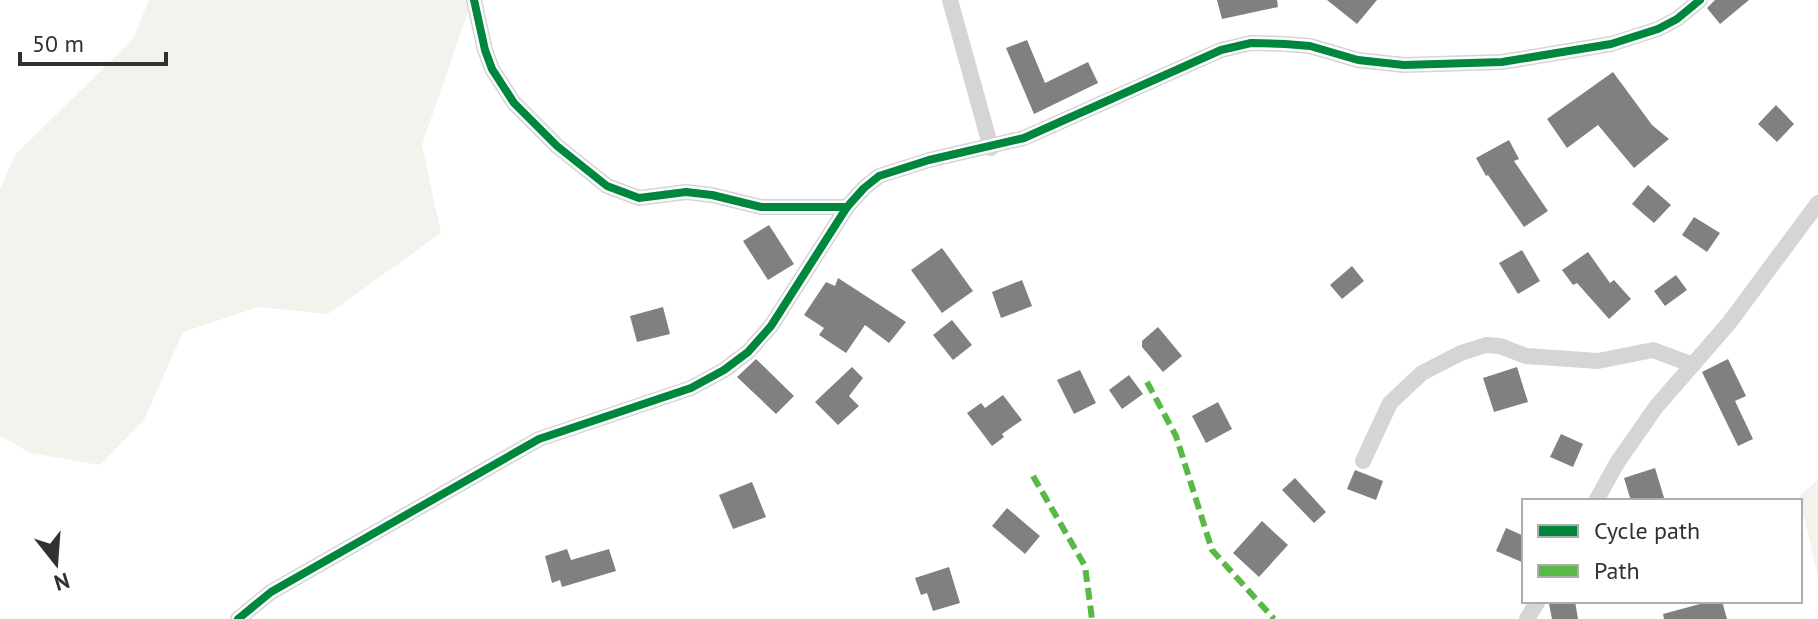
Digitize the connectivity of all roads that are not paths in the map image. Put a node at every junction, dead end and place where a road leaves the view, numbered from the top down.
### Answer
1 (474, 0) edge
2 (950, 0) edge
3 (1700, 0) edge
4 (991, 148) junction
5 (1818, 203) edge
6 (847, 207) junction
7 (1693, 365) junction
8 (1363, 461) dead end
9 (1597, 499) edge
10 (238, 619) edge

1 - 6 street
2 - 4 street
3 - 4 street
4 - 6 street
5 - 7 street
6 - 10 street
7 - 8 street
7 - 9 street

